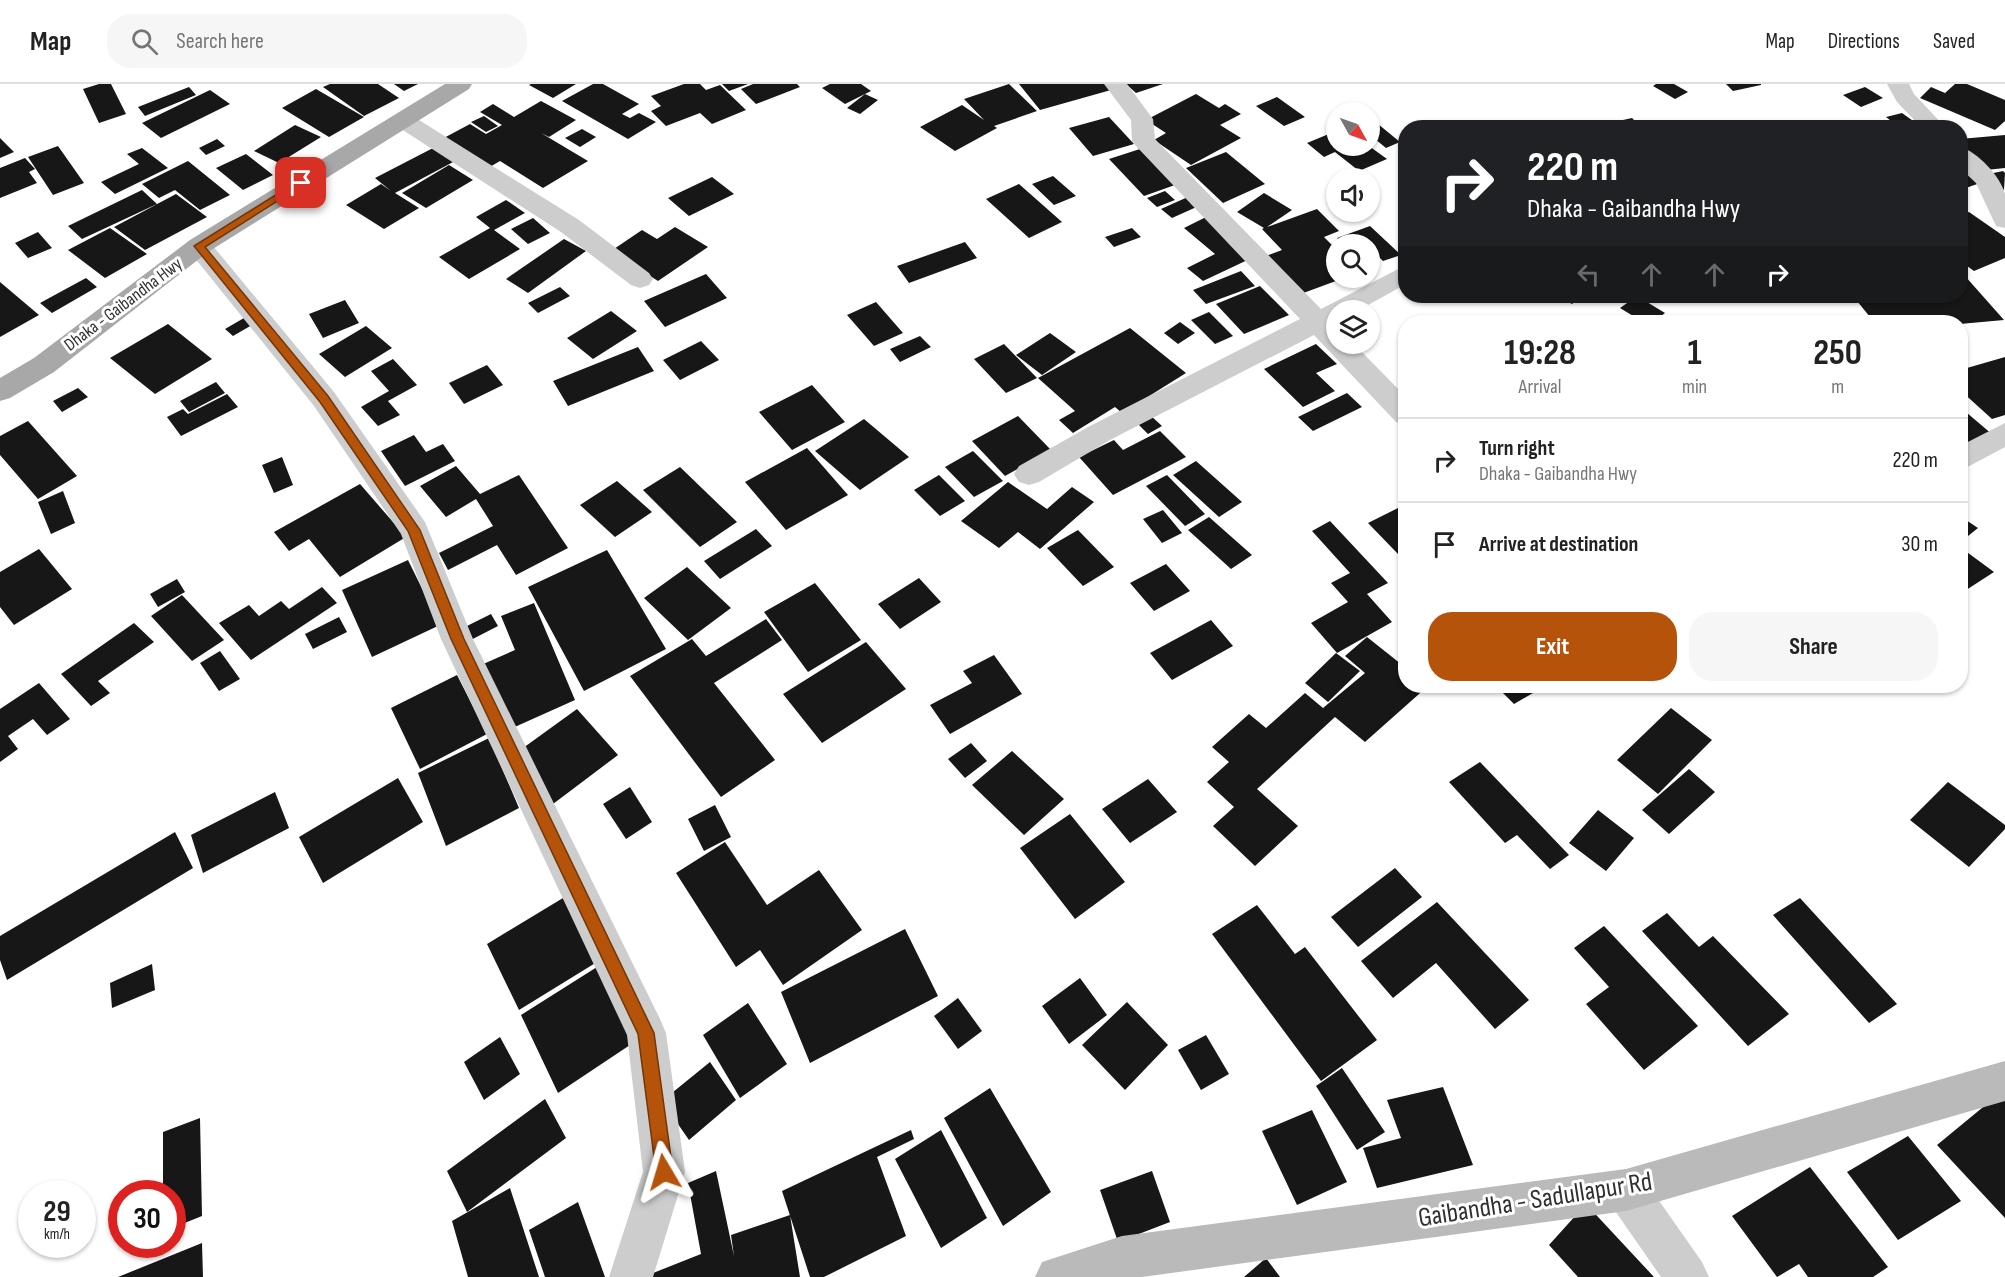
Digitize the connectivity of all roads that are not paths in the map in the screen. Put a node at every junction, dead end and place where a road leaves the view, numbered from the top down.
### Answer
1 (461, 84) edge
2 (1115, 84) edge
3 (1898, 84) edge
4 (403, 120) junction
5 (1928, 120) edge
6 (1968, 162) edge
7 (2005, 220) edge
8 (199, 246) junction
9 (640, 279) dead end
10 (1398, 279) edge
11 (1369, 300) edge
12 (1326, 318) edge
13 (1326, 330) edge
14 (1357, 354) edge
15 (0, 391) edge
16 (1398, 405) edge
17 (2005, 434) edge
18 (1968, 455) edge
19 (1029, 474) dead end
20 (2005, 1081) edge
21 (1626, 1190) junction
22 (631, 1277) edge
23 (1057, 1277) edge
24 (1687, 1277) edge

1 - 4 main road, Dhaka - Gaibandha Hwy
2 - 12 street
3 - 5 street
4 - 8 main road, Dhaka - Gaibandha Hwy
4 - 9 street
6 - 7 street
8 - 15 main road, Dhaka - Gaibandha Hwy
8 - 22 street
10 - 11 street
13 - 19 street
14 - 16 street
17 - 18 street
20 - 21 main road, Gaibandha - Sadullapur Rd
21 - 23 main road, Gaibandha - Sadullapur Rd
21 - 24 street

